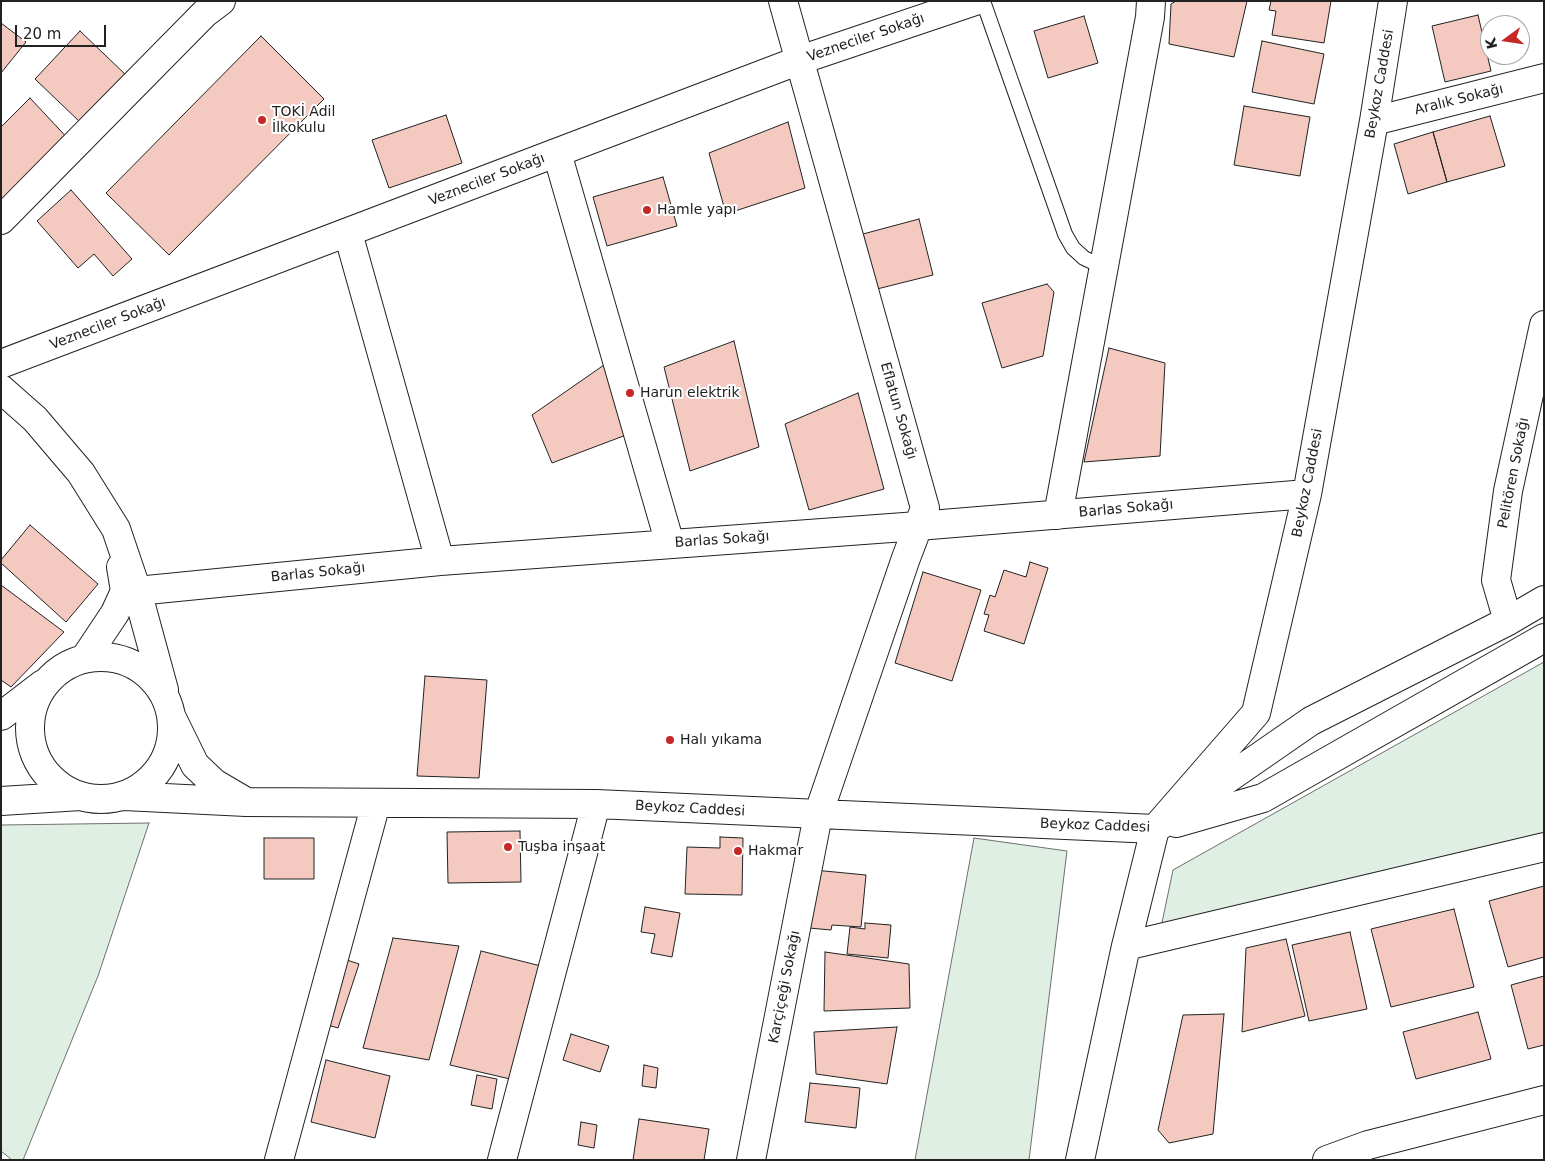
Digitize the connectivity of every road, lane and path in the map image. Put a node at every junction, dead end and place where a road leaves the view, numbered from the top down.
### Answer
1 (221, 1) edge
2 (783, 1) edge
3 (975, 1) edge
4 (983, 1) edge
5 (1151, 1) edge
6 (1394, 1) edge
7 (800, 60) junction
8 (1544, 78) edge
9 (1374, 121) junction
10 (557, 153) junction
11 (1, 220) edge
12 (348, 233) junction
13 (1103, 267) junction
14 (1544, 325) edge
15 (1, 364) edge
16 (1, 389) edge
17 (1307, 494) junction
18 (1058, 515) junction
19 (918, 526) junction
20 (116, 529) junction
21 (670, 544) junction
22 (440, 561) junction
23 (137, 591) junction
24 (1544, 600) edge
25 (1508, 621) junction
26 (1544, 638) edge
27 (85, 658) junction
28 (49, 680) junction
29 (169, 708) junction
30 (1, 716) edge
31 (81, 796) junction
32 (124, 796) junction
33 (1, 801) edge
34 (246, 802) junction
35 (376, 802) junction
36 (596, 804) junction
37 (818, 814) junction
38 (1155, 829) junction
39 (1544, 847) edge
40 (1126, 946) junction
41 (1544, 1100) edge
42 (279, 1160) edge
43 (502, 1160) edge
44 (751, 1160) edge
45 (1080, 1160) edge
46 (1327, 1160) edge

1 - 11 street
2 - 7 street, Eflatun Sokağı
3 - 7 street, Vezneciler Sokağı
4 - 13 lane
5 - 13 street
6 - 9 street, Beykoz Caddesi
7 - 10 street, Vezneciler Sokağı
7 - 19 street, Eflatun Sokağı
8 - 9 street, Aralık Sokağı
9 - 17 street, Beykoz Caddesi
10 - 12 street, Vezneciler Sokağı
10 - 21 street
12 - 15 street, Vezneciler Sokağı
12 - 22 street
13 - 18 street
14 - 25 street, Pelitören Sokağı
16 - 20 street
17 - 18 street, Barlas Sokağı
17 - 38 street, Beykoz Caddesi
18 - 19 street, Barlas Sokağı
19 - 21 street, Barlas Sokağı
19 - 37 street, Eflatun Sokağı
20 - 23 street
20 - 27 street
21 - 22 street, Barlas Sokağı
22 - 23 street, Barlas Sokağı
23 - 29 street
24 - 25 street
25 - 38 street
26 - 38 street
27 - 28 street
27 - 29 street
28 - 30 street
28 - 31 street
29 - 32 street
29 - 34 street
31 - 32 street
31 - 33 street
32 - 34 street, Beykoz Caddesi
34 - 35 street, Beykoz Caddesi
35 - 36 street, Beykoz Caddesi
35 - 42 street
36 - 37 street, Beykoz Caddesi
36 - 43 street
37 - 38 street, Beykoz Caddesi
37 - 44 street, Karçiçeği Sokağı
38 - 40 street
39 - 40 street
40 - 45 street
41 - 46 street

